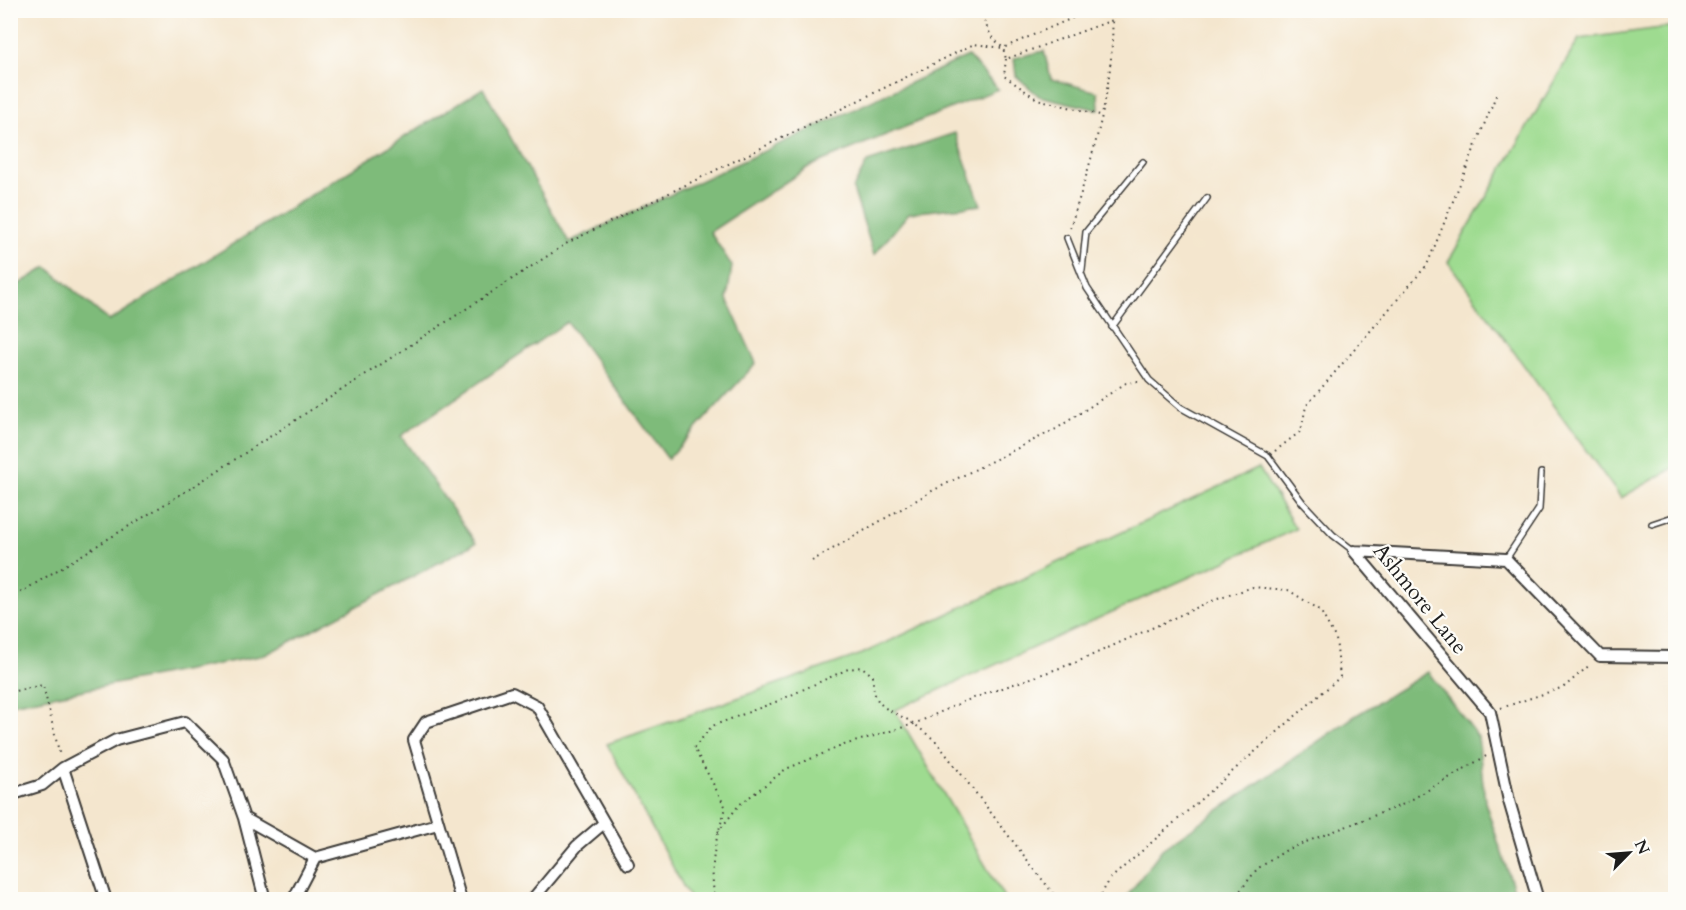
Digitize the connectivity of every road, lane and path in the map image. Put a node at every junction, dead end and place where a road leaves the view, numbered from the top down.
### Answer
1 (979, 10) edge
2 (1091, 10) edge
3 (1112, 10) edge
4 (1113, 20) junction
5 (1003, 48) junction
6 (1006, 58) junction
7 (1497, 93) dead end
8 (1101, 115) junction
9 (1143, 162) dead end
10 (1207, 198) dead end
11 (1067, 238) joint
12 (1082, 274) junction
13 (1112, 327) junction
14 (1149, 380) junction
15 (1268, 456) junction
16 (1541, 472) dead end
17 (1676, 516) edge
18 (1652, 524) dead end
19 (1354, 551) junction
20 (1506, 559) junction
21 (812, 561) dead end
22 (10, 599) edge
23 (1600, 656) junction
24 (1676, 657) edge
25 (10, 692) edge
26 (1490, 712) junction
27 (914, 724) junction
28 (1499, 748) junction
29 (63, 768) junction
30 (10, 795) edge
31 (244, 818) junction
32 (604, 823) junction
33 (438, 824) junction
34 (718, 832) junction
35 (315, 858) junction
36 (628, 864) dead end
37 (106, 900) edge
38 (266, 900) edge
39 (293, 900) edge
40 (461, 900) edge
41 (532, 900) edge
42 (715, 900) edge
43 (1058, 900) edge
44 (1098, 900) edge
45 (1233, 900) edge
46 (1539, 900) edge

1 - 5 path
2 - 5 path
3 - 4 path
4 - 6 path
4 - 8 path
5 - 6 path
5 - 22 path
6 - 8 path
7 - 15 path
8 - 11 path
9 - 12 lane
10 - 13 lane
11 - 12 lane
12 - 13 lane
13 - 14 lane
14 - 15 lane
14 - 21 path
15 - 19 lane
16 - 20 lane
17 - 18 lane
19 - 20 street, Ashmore Lane
19 - 26 street, Ashmore Lane
20 - 23 street
23 - 24 street
23 - 26 path
25 - 29 path
26 - 28 street, Ashmore Lane
27 - 34 path
27 - 34 path
27 - 43 path
27 - 44 path
28 - 45 path
28 - 46 street, Ashmore Lane
29 - 30 street
29 - 31 street
29 - 37 street
31 - 35 street
31 - 38 street
32 - 33 street
32 - 36 street
32 - 41 street
33 - 35 street
33 - 40 street
34 - 42 path
35 - 39 street

